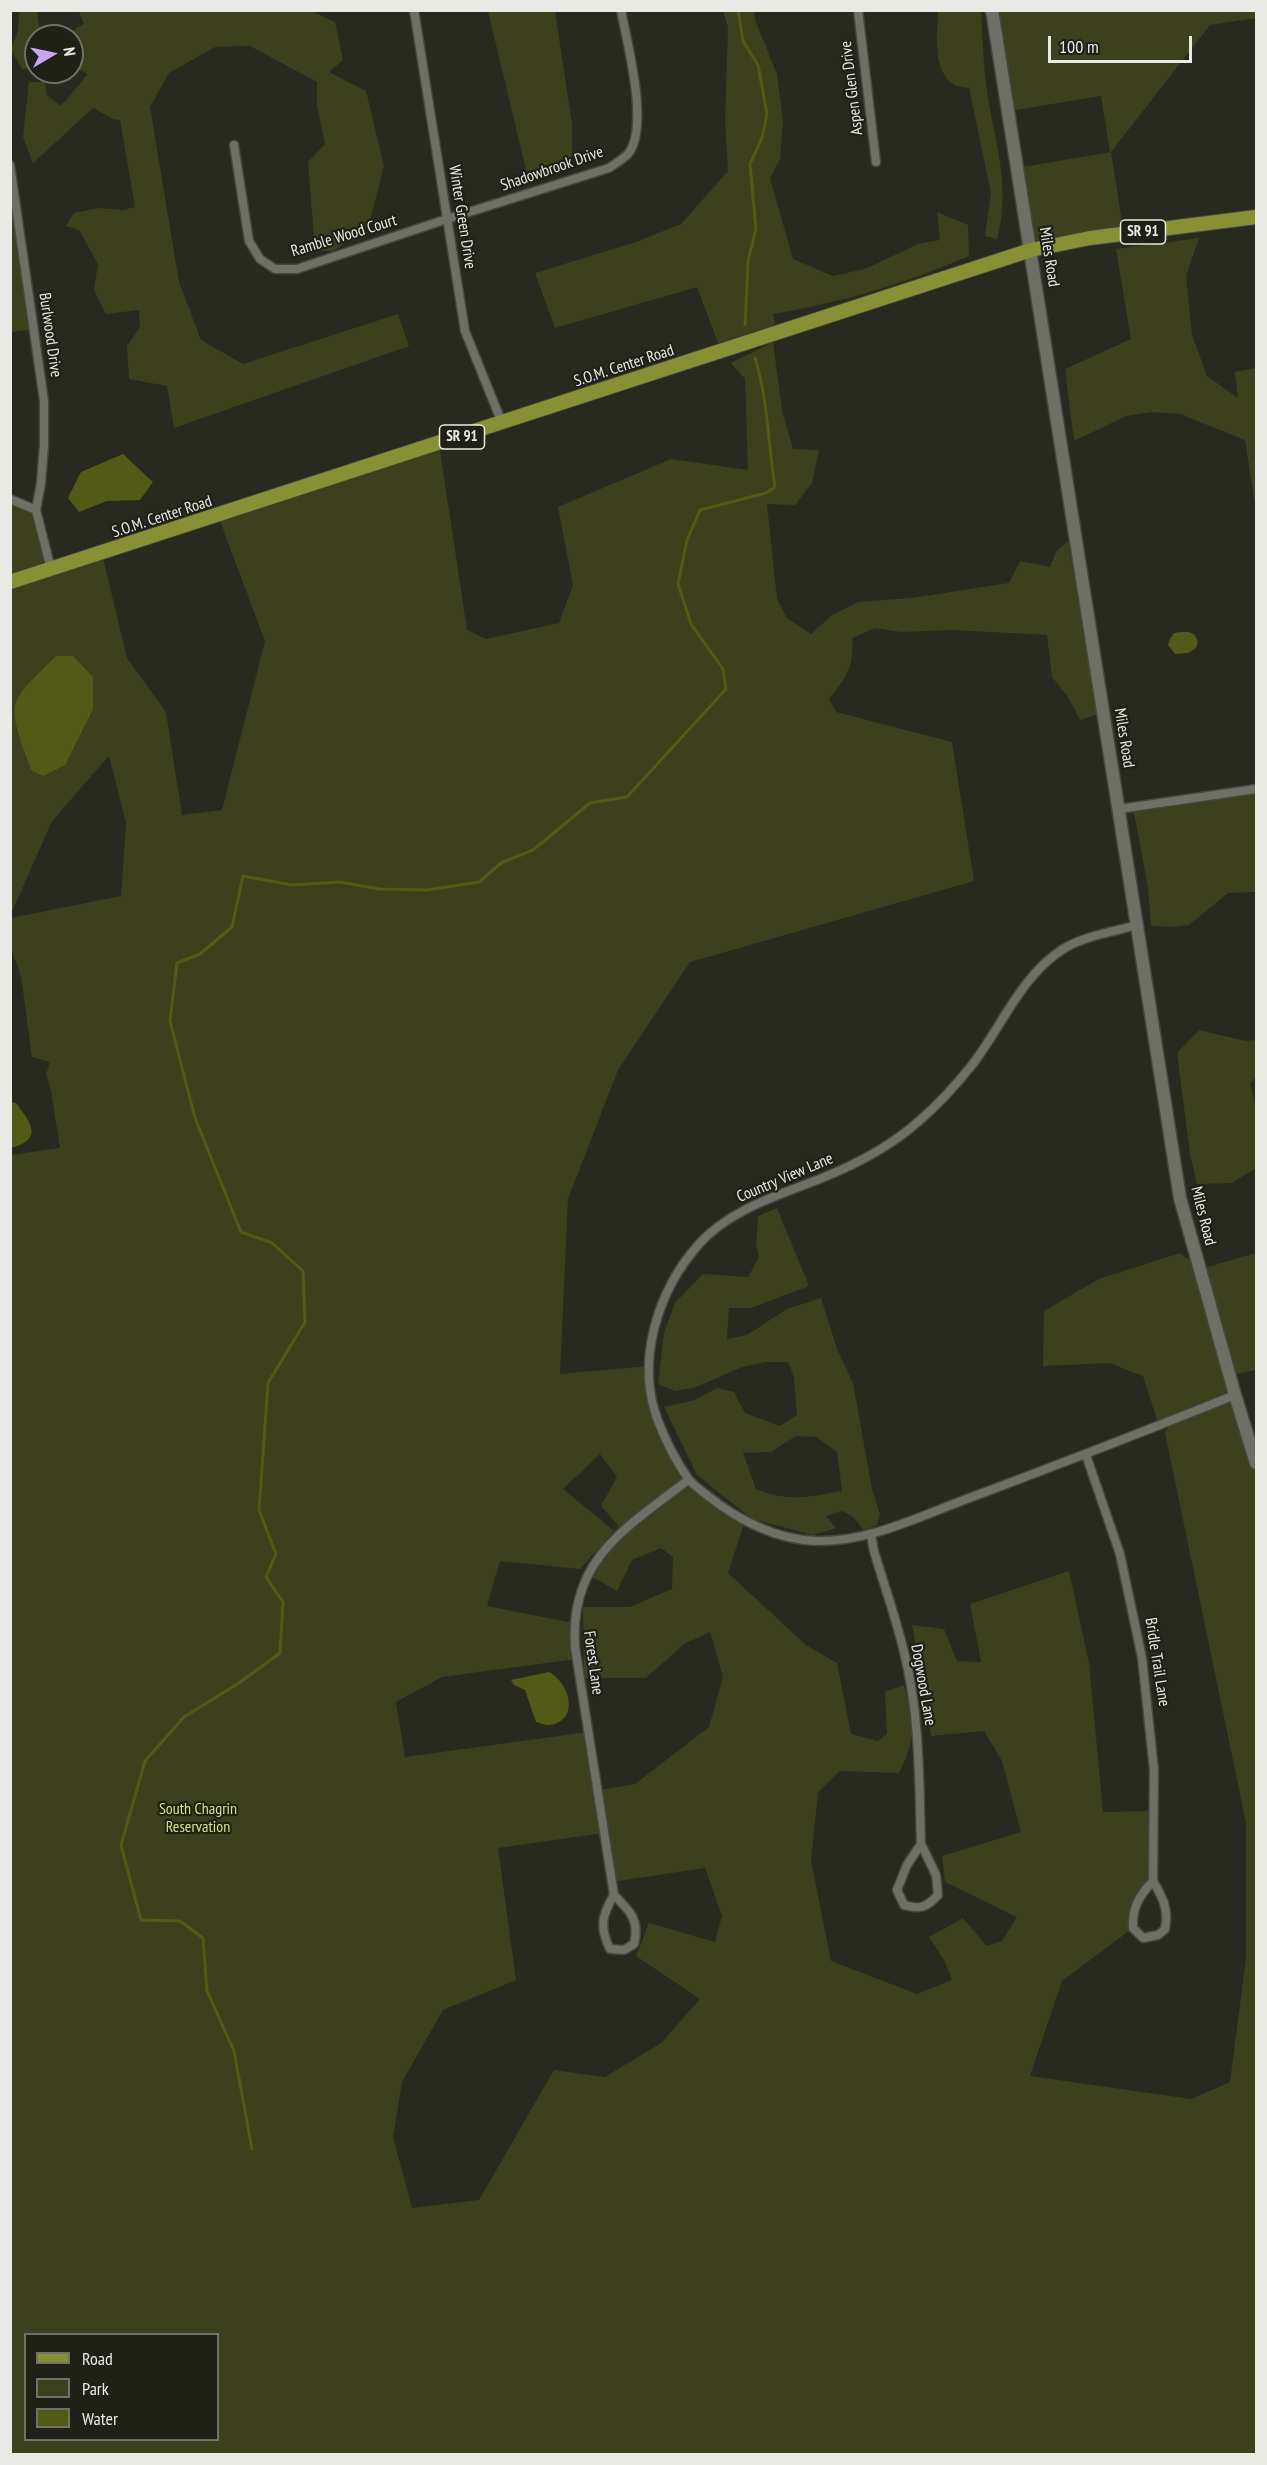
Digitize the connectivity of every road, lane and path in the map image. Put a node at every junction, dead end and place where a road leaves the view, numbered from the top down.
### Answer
1 (414, 10) edge
2 (621, 10) edge
3 (858, 10) edge
4 (992, 10) edge
5 (234, 145) dead end
6 (876, 162) dead end
7 (10, 165) edge
8 (1257, 217) edge
9 (447, 219) junction
10 (1031, 250) junction
11 (501, 423) junction
12 (10, 499) edge
13 (36, 510) junction
14 (51, 569) junction
15 (10, 582) edge
16 (1257, 789) edge
17 (1119, 809) junction
18 (1137, 926) junction
19 (1235, 1395) junction
20 (1086, 1455) junction
21 (1257, 1463) edge
22 (688, 1480) junction
23 (871, 1535) junction
24 (921, 1844) junction
25 (1154, 1881) junction
26 (614, 1895) junction

1 - 9 street, Winter Green Drive
2 - 9 street, Shadowbrook Drive
3 - 6 street, Aspen Glen Drive
4 - 10 main road, Miles Road
5 - 9 street, Ramble Wood Court
7 - 13 street, Burlwood Drive
8 - 10 main road, S.O.M. Center Road / SR 91
9 - 11 street, Winter Green Drive
10 - 11 main road, S.O.M. Center Road / SR 91
10 - 17 main road, Miles Road
11 - 14 main road, S.O.M. Center Road / SR 91
12 - 13 street
13 - 14 street
14 - 15 main road, S.O.M. Center Road / SR 91
16 - 17 street
17 - 18 main road, Miles Road
18 - 19 main road, Miles Road
18 - 22 street, Country View Lane
19 - 20 street, Country View Lane
19 - 21 main road, Miles Road
20 - 23 street, Country View Lane
20 - 25 street, Bridle Trail Lane
22 - 23 street, Country View Lane
22 - 26 street, Forest Lane
23 - 24 street, Dogwood Lane
24 - 24 street, Dogwood Lane
25 - 25 street, Bridle Trail Lane
26 - 26 street, Forest Lane

